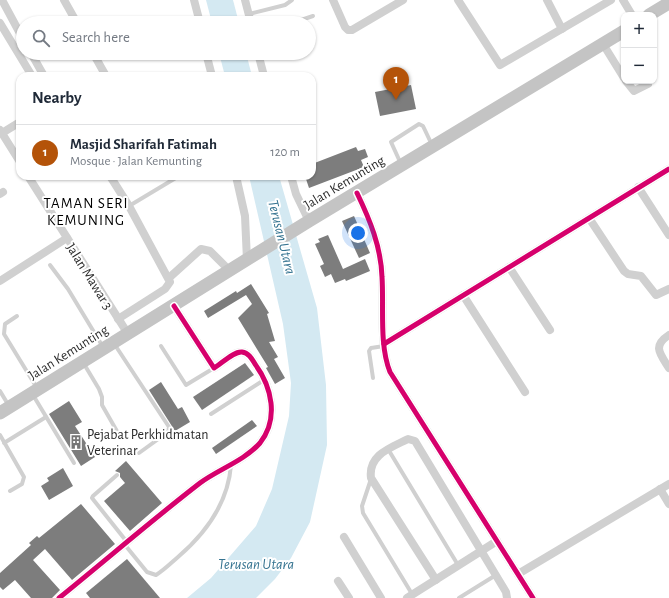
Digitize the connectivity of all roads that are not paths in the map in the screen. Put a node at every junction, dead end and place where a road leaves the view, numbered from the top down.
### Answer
1 (2, 0) edge
2 (64, 0) edge
3 (194, 0) edge
4 (245, 0) edge
5 (292, 0) edge
6 (333, 0) edge
7 (403, 0) edge
8 (458, 0) edge
9 (547, 0) edge
10 (611, 0) edge
11 (623, 0) edge
12 (669, 3) edge
13 (630, 12) edge
14 (654, 12) edge
15 (248, 14) joint
16 (73, 16) edge
17 (198, 16) edge
18 (0, 23) edge
19 (16, 26) edge
20 (562, 29) junction
21 (621, 32) edge
22 (603, 44) junction
23 (16, 50) edge
24 (22, 60) edge
25 (35, 60) edge
26 (98, 60) edge
27 (208, 60) edge
28 (260, 60) edge
29 (30, 72) edge
30 (42, 72) edge
31 (104, 72) edge
32 (211, 72) edge
33 (263, 72) edge
34 (621, 73) edge
35 (628, 84) edge
36 (648, 84) dead end
37 (16, 124) edge
38 (1, 131) edge
39 (433, 147) junction
40 (16, 155) edge
41 (402, 166) junction
42 (669, 169) edge
43 (31, 180) edge
44 (113, 180) edge
45 (172, 180) edge
46 (237, 180) edge
47 (292, 180) edge
48 (638, 187) junction
49 (357, 193) junction
50 (129, 206) junction
51 (589, 218) junction
52 (306, 224) junction
53 (669, 235) edge
54 (67, 238) junction
55 (253, 257) junction
56 (50, 265) dead end
57 (509, 267) junction
58 (230, 271) junction
59 (170, 277) junction
60 (0, 281) edge
61 (669, 289) edge
62 (463, 295) junction
63 (174, 306) junction
64 (17, 316) dead end
65 (118, 319) junction
66 (550, 330) dead end
67 (128, 334) junction
68 (669, 335) edge
69 (384, 345) junction
70 (109, 346) junction
71 (161, 346) dead end
72 (83, 362) junction
73 (214, 368) junction
74 (669, 368) edge
75 (373, 378) dead end
76 (264, 380) junction
77 (0, 391) edge
78 (35, 392) junction
79 (525, 392) dead end
80 (5, 410) edge
81 (211, 414) dead end
82 (46, 417) junction
83 (118, 433) dead end
84 (0, 435) edge
85 (4, 443) junction
86 (388, 449) junction
87 (138, 452) dead end
88 (74, 463) dead end
89 (231, 465) junction
90 (117, 475) dead end
91 (371, 478) junction
92 (669, 484) edge
93 (660, 489) junction
94 (10, 491) dead end
95 (669, 504) edge
96 (344, 537) dead end
97 (497, 541) junction
98 (126, 544) junction
99 (481, 550) junction
100 (458, 565) junction
101 (518, 574) junction
102 (496, 575) junction
103 (436, 580) junction
104 (338, 581) dead end
105 (413, 596) edge
106 (59, 598) edge
107 (349, 598) edge
108 (381, 598) edge
109 (459, 598) edge
110 (507, 598) edge
111 (533, 598) edge

1 - 19 street
2 - 16 street
3 - 17 street
4 - 15 street
5 - 15 lane
6 - 7 street
8 - 20 street
9 - 20 street
10 - 20 street
11 - 13 street
12 - 14 main road
18 - 23 street
21 - 22 main road, Jalan Kemunting
22 - 34 street
22 - 39 main road, Jalan Kemunting
24 - 29 street
25 - 30 street
26 - 31 street
27 - 32 street
28 - 33 street
35 - 36 street
37 - 38 street
38 - 40 street
39 - 41 main road, Jalan Kemunting
39 - 41 lane
41 - 49 main road, Jalan Kemunting
42 - 48 street
43 - 54 street, Jalan Mawar 3
44 - 50 street
45 - 50 lane
46 - 55 street
47 - 52 street
48 - 51 street
48 - 53 street
49 - 52 main road, Jalan Kemunting
49 - 69 street
50 - 59 street
51 - 57 street
51 - 61 street
52 - 55 main road, Jalan Kemunting
54 - 60 street
54 - 65 street, Jalan Mawar 3
55 - 58 main road, Jalan Kemunting
56 - 70 lane
57 - 62 street
57 - 66 street
58 - 59 street
58 - 63 main road, Jalan Kemunting
59 - 65 street
62 - 69 street
62 - 79 street
63 - 67 main road, Jalan Kemunting
63 - 73 street
64 - 78 lane
65 - 67 street, Jalan Mawar 3
67 - 70 main road, Jalan Kemunting
68 - 74 street
69 - 75 lane
69 - 97 street
70 - 72 main road, Jalan Kemunting
70 - 87 lane
71 - 73 lane
72 - 78 main road, Jalan Kemunting
72 - 83 lane
73 - 76 street
76 - 81 lane
76 - 89 street
77 - 80 lane
78 - 80 main road, Jalan Kemunting
78 - 82 lane
82 - 85 lane
82 - 88 lane
84 - 85 lane
85 - 94 lane
86 - 91 street
86 - 99 street
86 - 100 lane
89 - 98 street
89 - 98 lane
90 - 98 lane
91 - 103 street
91 - 105 lane
92 - 93 street
93 - 95 street
93 - 101 street
96 - 108 street
97 - 99 street
97 - 101 street
98 - 106 street
99 - 100 street
99 - 102 street
100 - 103 street
101 - 111 street
102 - 109 lane
102 - 110 street
103 - 105 street
104 - 107 street

